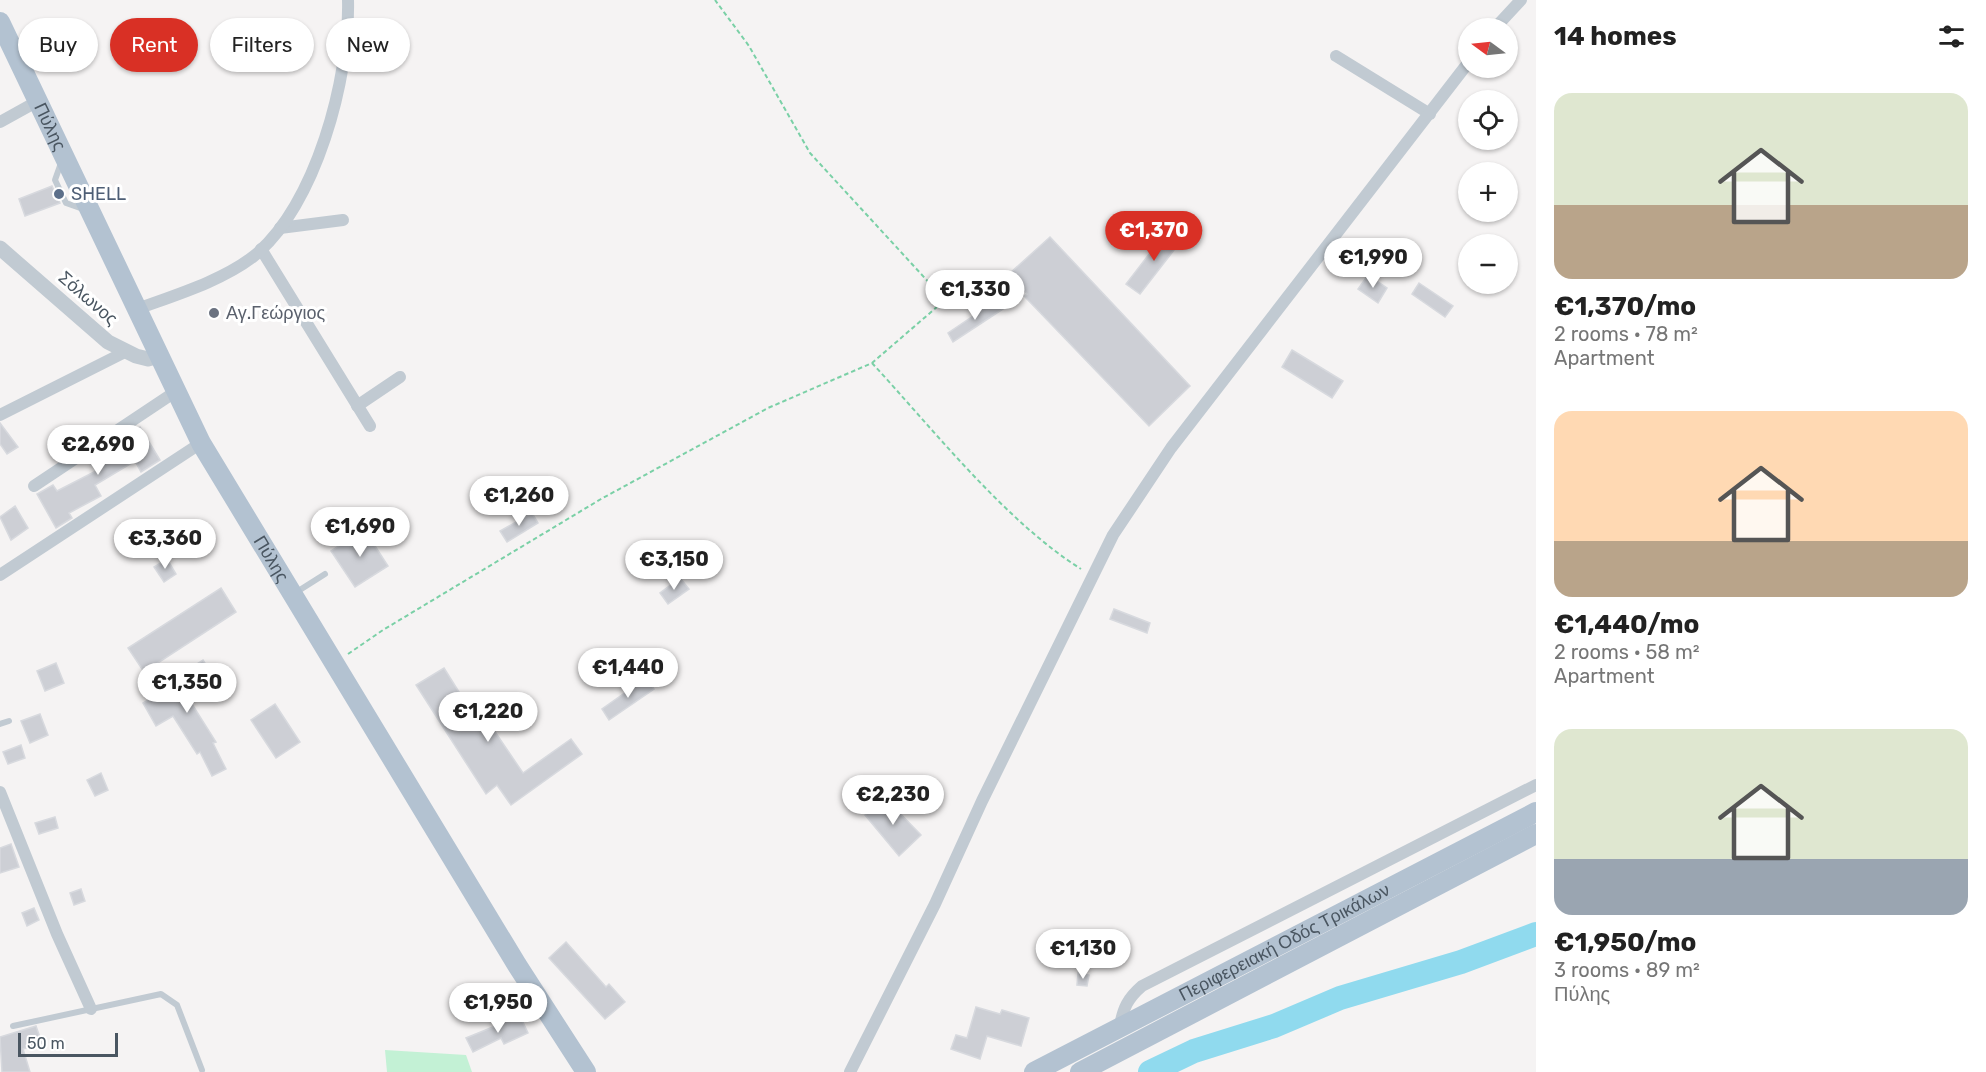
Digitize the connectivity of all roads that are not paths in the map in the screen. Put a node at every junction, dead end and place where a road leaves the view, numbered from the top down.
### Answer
1 (348, 0) edge
2 (1521, 0) edge
3 (1504, 18) edge
4 (0, 22) edge
5 (18, 47) edge
6 (13, 50) junction
7 (1336, 56) dead end
8 (1458, 76) edge
9 (38, 101) junction
10 (1430, 114) junction
11 (0, 122) edge
12 (343, 220) dead end
13 (280, 228) junction
14 (0, 248) edge
15 (261, 249) junction
16 (137, 309) junction
17 (125, 352) junction
18 (159, 356) junction
19 (400, 377) dead end
20 (175, 392) junction
21 (357, 406) junction
22 (0, 415) edge
23 (370, 426) dead end
24 (201, 442) junction
25 (33, 486) dead end
26 (325, 574) dead end
27 (0, 575) edge
28 (291, 595) junction
29 (9, 721) dead end
30 (0, 724) edge
31 (1536, 785) edge
32 (0, 792) edge
33 (1536, 812) edge
34 (1536, 834) edge
35 (91, 1009) junction
36 (13, 1026) dead end
37 (1120, 1026) junction
38 (202, 1070) dead end
39 (586, 1072) edge
40 (850, 1072) edge
41 (1034, 1072) edge
42 (1080, 1072) edge

1 - 13 street
2 - 3 street
4 - 6 main road, Πύλης
5 - 6 lane
6 - 9 main road, Πύλης
7 - 10 street
8 - 10 street
9 - 11 street
9 - 16 main road, Πύλης
10 - 40 street
12 - 13 street
13 - 15 street
14 - 17 street, Σόλωνος
15 - 16 street
15 - 21 street
16 - 18 main road, Πύλης
17 - 18 street, Σόλωνος
17 - 22 street
18 - 20 main road, Πύλης
19 - 21 street
20 - 24 main road, Πύλης
20 - 25 street
21 - 23 street
24 - 27 street
24 - 28 main road, Πύλης
26 - 28 lane
28 - 39 main road, Πύλης
29 - 30 lane
31 - 37 street
32 - 35 street
33 - 37 main road, Περιφερειακή Οδός Τρικάλων
34 - 42 main road, Περιφερειακή Οδός Τρικάλων
35 - 36 lane
35 - 38 lane
37 - 41 main road, Περιφερειακή Οδός Τρικάλων

